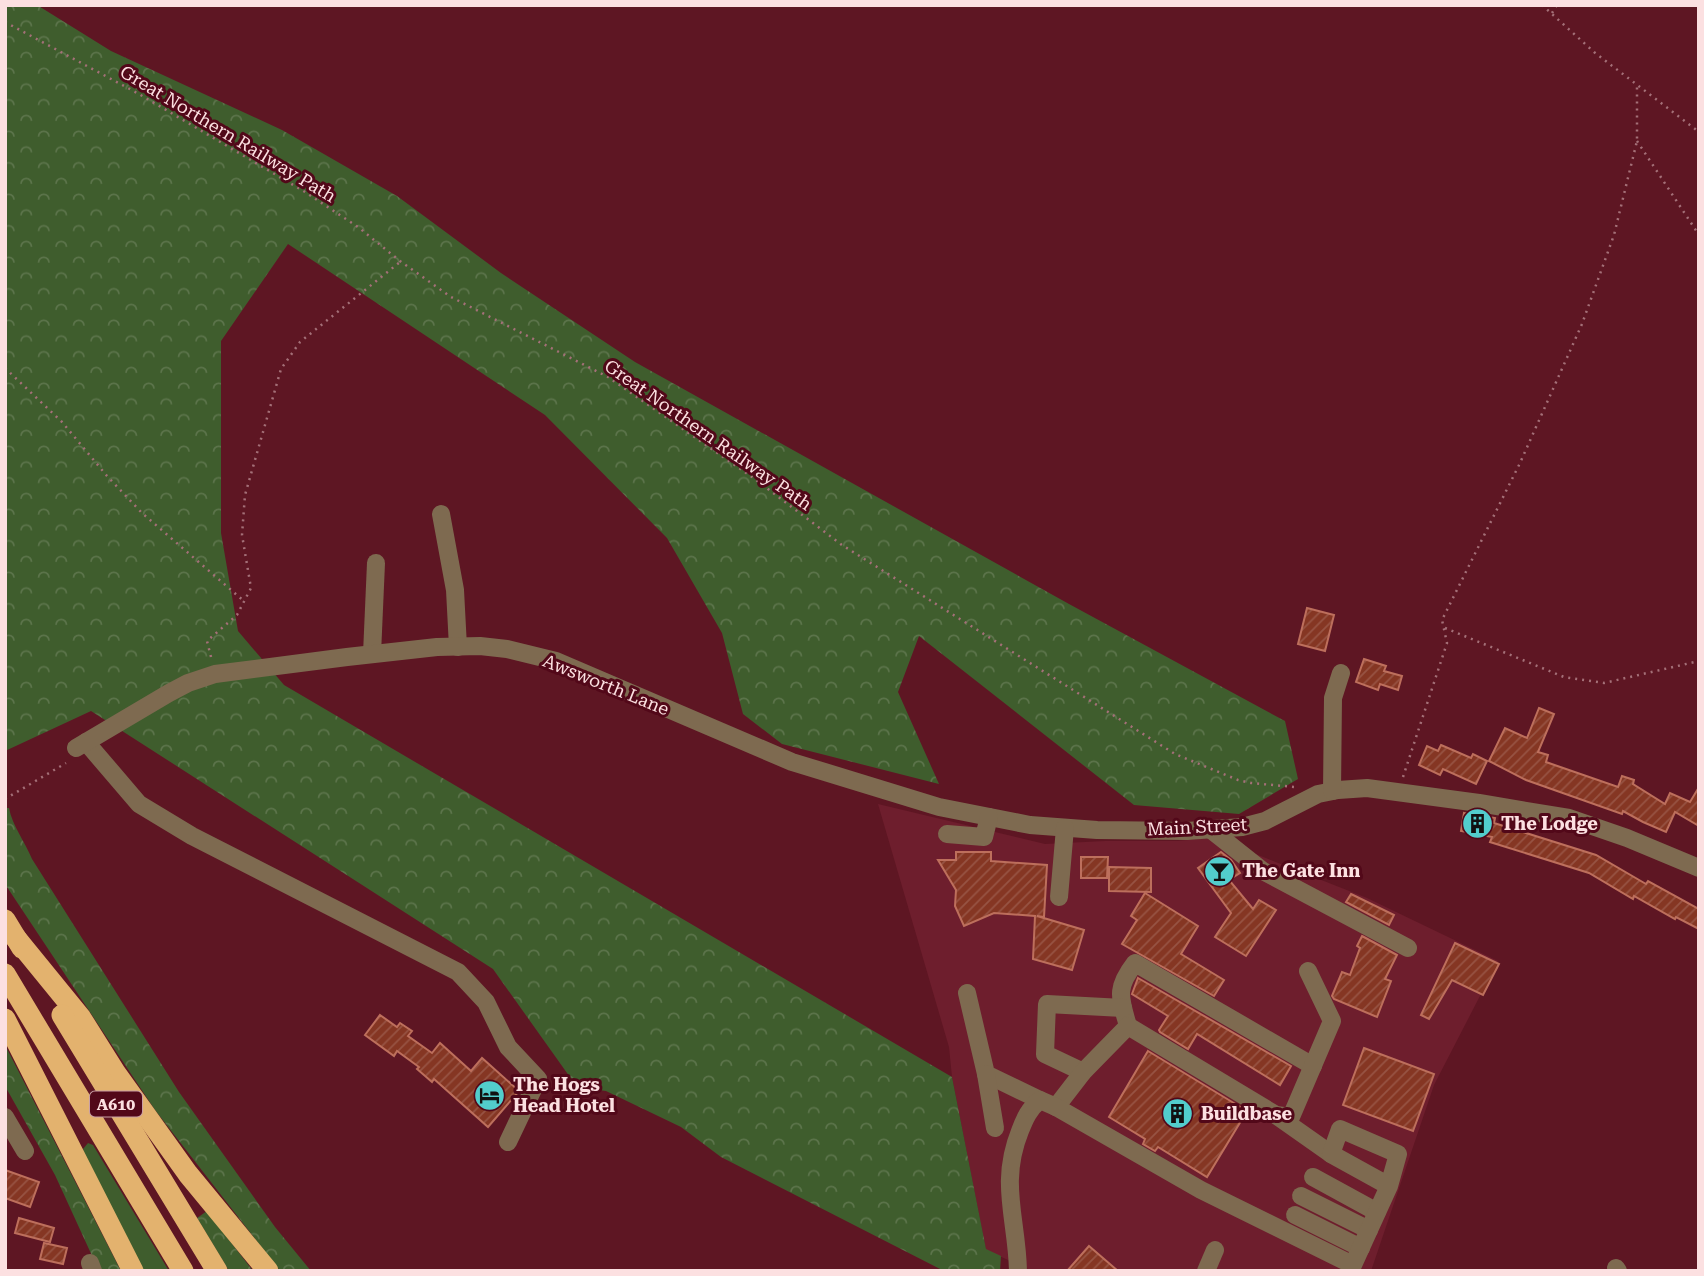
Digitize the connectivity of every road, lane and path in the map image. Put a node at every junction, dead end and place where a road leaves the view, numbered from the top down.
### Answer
1 (1542, 5) edge
2 (1557, 5) edge
3 (1552, 13) junction
4 (5, 22) edge
5 (1637, 86) junction
6 (1699, 132) edge
7 (1637, 141) junction
8 (1699, 235) edge
9 (400, 261) junction
10 (5, 368) edge
11 (441, 514) dead end
12 (376, 563) dead end
13 (245, 603) junction
14 (1444, 628) junction
15 (458, 647) junction
16 (372, 654) junction
17 (1699, 661) edge
18 (1341, 673) dead end
19 (215, 674) junction
20 (81, 745) junction
21 (1293, 787) dead end
22 (1332, 791) junction
23 (1401, 792) junction
24 (5, 799) edge
25 (989, 817) junction
26 (1065, 828) junction
27 (1210, 829) junction
28 (1097, 830) joint
29 (947, 834) dead end
30 (1699, 867) edge
31 (1059, 897) dead end
32 (10, 929) edge
33 (1408, 948) dead end
34 (1308, 971) dead end
35 (5, 974) edge
36 (967, 993) dead end
37 (1126, 1017) junction
38 (5, 1019) edge
39 (1313, 1066) junction
40 (1083, 1072) junction
41 (986, 1074) junction
42 (1048, 1103) junction
43 (1276, 1115) junction
44 (7, 1125) edge
45 (995, 1128) dead end
46 (508, 1142) dead end
47 (25, 1151) dead end
48 (1331, 1154) junction
49 (1313, 1177) dead end
50 (1389, 1186) junction
51 (1301, 1196) dead end
52 (1377, 1212) junction
53 (1295, 1215) dead end
54 (1369, 1230) junction
55 (1361, 1248) junction
56 (1215, 1250) dead end
57 (132, 1271) edge
58 (183, 1271) edge
59 (217, 1271) edge
60 (268, 1271) edge
61 (1018, 1271) edge
62 (1206, 1271) edge

1 - 3 path
2 - 3 path
3 - 5 path
4 - 9 path, Great Northern Railway Path
5 - 6 path
5 - 7 path
7 - 8 path
7 - 14 path
9 - 13 path
9 - 21 path, Great Northern Railway Path
10 - 13 path
11 - 15 street
12 - 16 street
13 - 19 path
14 - 17 path
14 - 23 path
15 - 16 street, Awsworth Lane
15 - 25 street, Awsworth Lane
16 - 19 street, Awsworth Lane
18 - 22 street
19 - 20 street, Awsworth Lane
20 - 24 path
20 - 46 street
22 - 23 street, Main Street
22 - 27 street, Main Street
23 - 30 street, Main Street
25 - 26 street, Awsworth Lane
25 - 29 street
26 - 28 street, Awsworth Lane
26 - 31 street
27 - 28 street, Main Street
27 - 33 street
32 - 59 highway, A610
32 - 60 highway
34 - 39 street
35 - 58 highway, A610
36 - 41 street
37 - 39 street
37 - 40 street
37 - 40 street
37 - 43 street
38 - 57 highway
39 - 43 street
40 - 42 street
41 - 42 street
41 - 45 street
42 - 55 street
42 - 61 street
43 - 48 street
44 - 47 street
48 - 50 street
48 - 50 street
49 - 52 street
50 - 52 street
51 - 54 street
52 - 54 street
53 - 55 street
54 - 55 street
56 - 62 street

